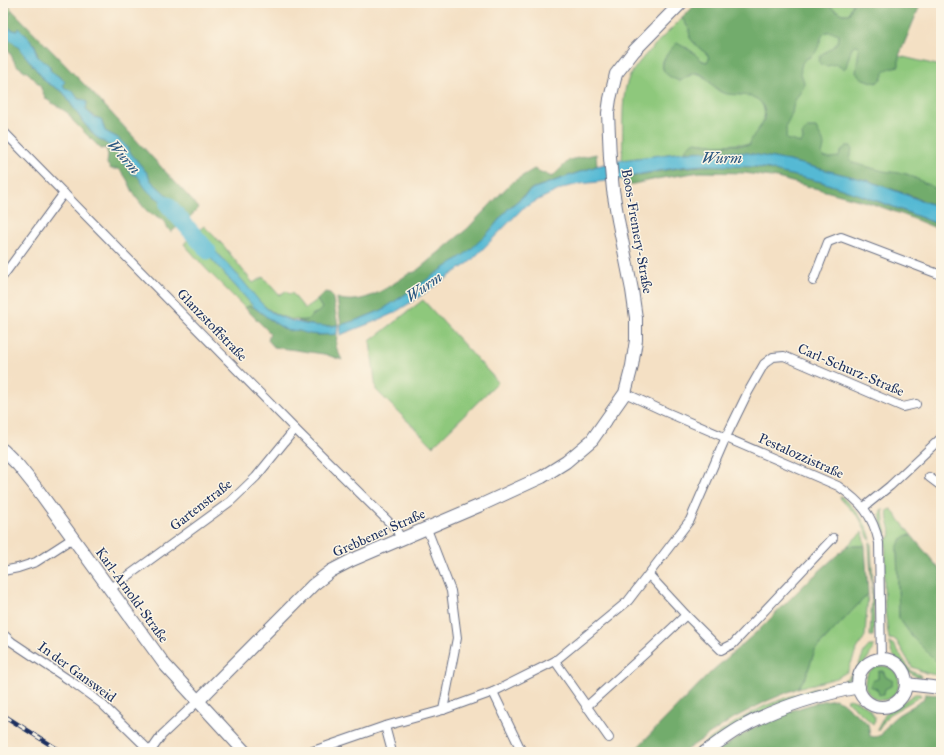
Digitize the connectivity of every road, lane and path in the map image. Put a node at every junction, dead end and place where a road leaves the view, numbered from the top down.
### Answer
1 (681, 3) edge
2 (3, 130) edge
3 (64, 193) junction
4 (941, 275) edge
5 (3, 276) edge
6 (813, 281) dead end
7 (625, 393) junction
8 (916, 404) dead end
9 (295, 429) junction
10 (726, 437) junction
11 (941, 438) edge
12 (3, 450) edge
13 (929, 477) dead end
14 (941, 486) edge
15 (864, 507) junction
16 (427, 528) junction
17 (72, 538) junction
18 (833, 538) dead end
19 (401, 539) junction
20 (3, 570) edge
21 (649, 575) junction
22 (110, 589) junction
23 (686, 615) junction
24 (3, 634) edge
25 (881, 660) junction
26 (555, 661) junction
27 (906, 684) junction
28 (859, 688) junction
29 (941, 688) edge
30 (493, 692) junction
31 (198, 701) junction
32 (586, 707) junction
33 (443, 710) junction
34 (385, 726) junction
35 (609, 738) dead end
36 (150, 752) edge
37 (245, 752) edge
38 (310, 752) edge
39 (392, 752) edge
40 (522, 752) edge
41 (705, 752) edge

1 - 7 street, Boos-Fremery-Straße
2 - 3 street, Glanzstoffstraße
3 - 5 street
3 - 9 street, Glanzstoffstraße
4 - 6 street
7 - 10 street, Pestalozzistraße
7 - 16 street, Grebbener Straße
8 - 10 street, Carl-Schurz-Straße
9 - 19 street, Glanzstoffstraße
9 - 22 street, Gartenstraße
10 - 15 street, Pestalozzistraße
10 - 21 street, Carl-Schurz-Straße
11 - 15 street
12 - 17 street, Karl-Arnold-Straße
13 - 14 street
15 - 25 street, Pestalozzistraße
16 - 19 street, Grebbener Straße
16 - 33 street
17 - 20 street
17 - 22 street, Karl-Arnold-Straße
18 - 23 street
19 - 31 street, Grebbener Straße
21 - 23 street
21 - 26 street, Carl-Schurz-Straße
22 - 31 street, Karl-Arnold-Straße
23 - 32 street
24 - 36 street, In der Gansweid
25 - 27 street
25 - 28 street
26 - 30 street, Carl-Schurz-Straße
26 - 32 street
27 - 28 street
27 - 29 street
28 - 41 street
30 - 33 street, Carl-Schurz-Straße
30 - 40 street
31 - 36 street, Grebbener Straße
31 - 37 street, Karl-Arnold-Straße
32 - 35 street
33 - 34 street, Carl-Schurz-Straße
34 - 38 street, Carl-Schurz-Straße
34 - 39 street

